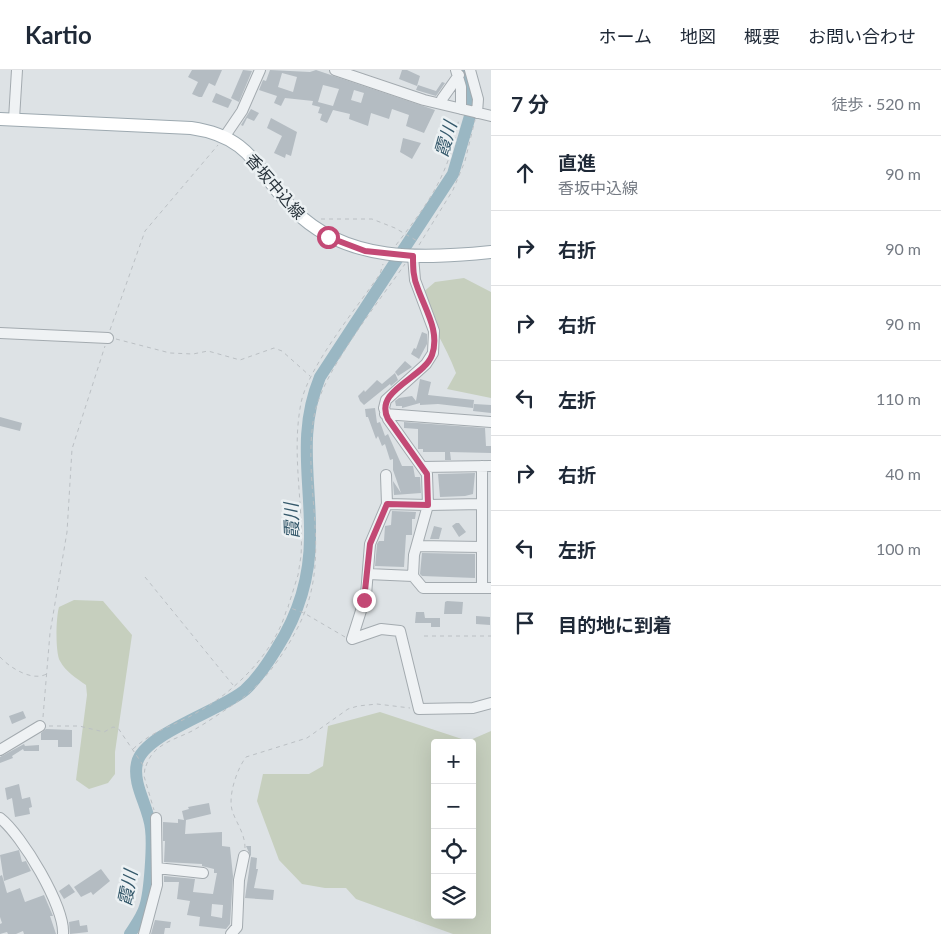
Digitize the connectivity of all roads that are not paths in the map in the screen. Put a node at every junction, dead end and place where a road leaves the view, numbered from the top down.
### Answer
1 (17, 70) edge
2 (260, 70) edge
3 (335, 70) edge
4 (470, 70) edge
5 (459, 74) edge
6 (442, 100) dead end
7 (462, 110) junction
8 (476, 113) junction
9 (491, 116) edge
10 (0, 119) edge
11 (14, 119) junction
12 (225, 136) junction
13 (414, 251) junction
14 (491, 252) edge
15 (0, 332) edge
16 (108, 338) road end
17 (385, 414) junction
18 (491, 422) edge
19 (487, 466) edge
20 (422, 467) junction
21 (386, 475) dead end
22 (387, 504) junction
23 (482, 504) junction
24 (428, 505) junction
25 (417, 546) junction
26 (482, 547) junction
27 (368, 574) junction
28 (413, 576) junction
29 (486, 588) edge
30 (491, 703) edge
31 (40, 726) road end
32 (0, 750) edge
33 (0, 816) edge
34 (156, 818) road end
35 (244, 856) road end
36 (157, 868) junction
37 (203, 873) dead end
38 (63, 934) edge
39 (144, 934) edge
40 (232, 934) edge

1 - 11 street
2 - 12 street
3 - 7 street
4 - 8 street
5 - 6 street
5 - 7 street
7 - 8 street
8 - 9 street
10 - 11 main road, 香坂中込線
11 - 12 main road, 香坂中込線
12 - 13 main road, 香坂中込線
13 - 14 main road, 香坂中込線
13 - 17 street
15 - 16 street
17 - 18 street
17 - 20 street
19 - 20 street
19 - 23 street
20 - 24 street
21 - 22 street
22 - 24 street
22 - 27 street
23 - 24 street
23 - 26 street
24 - 25 street
25 - 26 street
25 - 28 street
26 - 29 street
27 - 28 street
27 - 30 street
28 - 29 street
31 - 32 street
33 - 38 street
34 - 36 street
35 - 40 street
36 - 37 street
36 - 39 street

